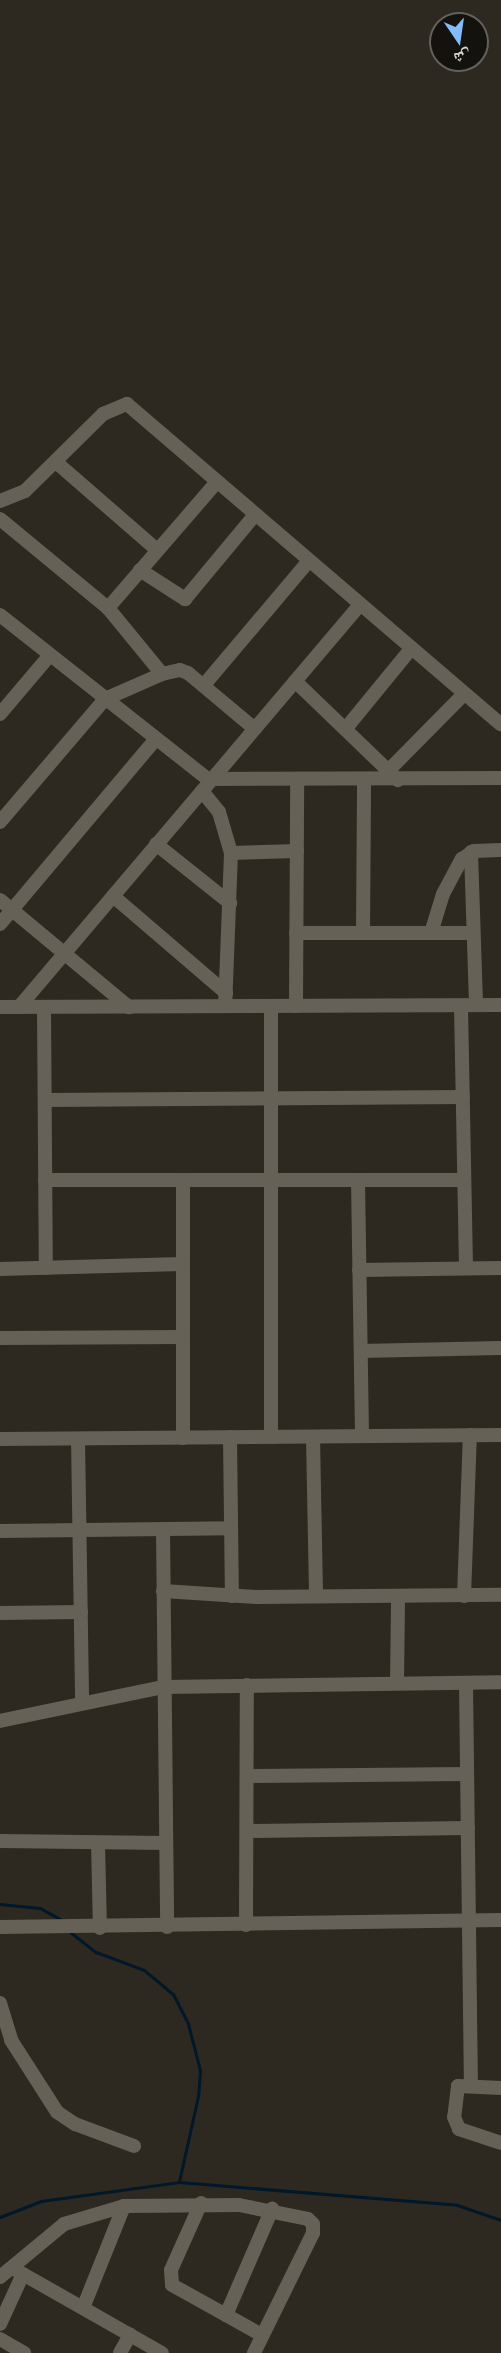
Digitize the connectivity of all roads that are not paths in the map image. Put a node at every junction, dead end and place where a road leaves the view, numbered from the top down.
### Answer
1 (57, 463) junction
2 (216, 483) junction
3 (1, 502) edge
4 (254, 516) junction
5 (0, 519) edge
6 (157, 550) junction
7 (308, 562) junction
8 (141, 570) junction
9 (359, 606) junction
10 (108, 608) junction
11 (0, 615) edge
12 (410, 650) junction
13 (50, 655) junction
14 (162, 674) junction
15 (295, 681) junction
16 (204, 685) junction
17 (463, 695) junction
18 (105, 699) junction
19 (0, 714) edge
20 (501, 724) edge
21 (347, 727) junction
22 (255, 729) junction
23 (155, 740) junction
24 (394, 775) junction
25 (501, 778) edge
26 (297, 779) junction
27 (364, 780) junction
28 (207, 786) junction
29 (0, 822) edge
30 (156, 844) junction
31 (501, 850) edge
32 (297, 851) junction
33 (471, 852) junction
34 (231, 853) junction
35 (113, 896) junction
36 (0, 900) edge
37 (230, 903) junction
38 (12, 910) junction
39 (0, 924) edge
40 (296, 933) junction
41 (363, 933) junction
42 (431, 933) junction
43 (471, 933) junction
44 (65, 954) junction
45 (225, 1000) junction
46 (476, 1005) junction
47 (501, 1005) edge
48 (271, 1006) junction
49 (296, 1006) junction
50 (461, 1006) junction
51 (0, 1007) edge
52 (19, 1007) junction
53 (44, 1007) junction
54 (129, 1007) junction
55 (463, 1097) junction
56 (271, 1098) junction
57 (45, 1100) junction
58 (45, 1180) junction
59 (183, 1180) junction
60 (271, 1180) junction
61 (358, 1180) junction
62 (464, 1180) junction
63 (182, 1264) junction
64 (46, 1268) junction
65 (466, 1268) junction
66 (501, 1268) edge
67 (0, 1269) edge
68 (359, 1270) junction
69 (182, 1336) junction
70 (0, 1338) edge
71 (501, 1348) edge
72 (361, 1351) junction
73 (470, 1435) junction
74 (501, 1435) edge
75 (362, 1436) junction
76 (230, 1437) junction
77 (271, 1437) junction
78 (313, 1437) junction
79 (0, 1438) edge
80 (183, 1438) junction
81 (78, 1439) junction
82 (163, 1528) junction
83 (230, 1528) junction
84 (81, 1529) junction
85 (0, 1531) edge
86 (163, 1591) junction
87 (501, 1595) edge
88 (232, 1596) junction
89 (316, 1596) junction
90 (398, 1596) junction
91 (464, 1596) junction
92 (81, 1612) junction
93 (0, 1613) edge
94 (501, 1682) edge
95 (397, 1683) junction
96 (466, 1683) junction
97 (247, 1685) junction
98 (163, 1687) junction
99 (82, 1701) junction
100 (0, 1721) edge
101 (467, 1774) junction
102 (247, 1776) junction
103 (468, 1828) junction
104 (247, 1831) junction
105 (0, 1841) edge
106 (98, 1842) junction
107 (166, 1844) junction
108 (501, 1920) edge
109 (470, 1921) junction
110 (246, 1925) junction
111 (0, 1927) edge
112 (167, 1927) junction
113 (97, 1928) junction
114 (0, 2003) edge
115 (471, 2086) junction
116 (501, 2088) edge
117 (501, 2144) edge
118 (134, 2146) dead end
119 (201, 2203) junction
120 (124, 2206) junction
121 (272, 2209) junction
122 (18, 2271) junction
123 (0, 2277) edge
124 (83, 2308) junction
125 (226, 2315) junction
126 (0, 2324) edge
127 (130, 2335) junction
128 (262, 2335) junction
129 (0, 2338) edge
130 (24, 2353) edge
131 (120, 2353) edge
132 (162, 2353) edge
133 (254, 2353) edge

1 - 2 street
1 - 3 street
1 - 6 street
2 - 4 street
2 - 6 street
4 - 7 street
4 - 8 street
5 - 10 street
6 - 8 street
7 - 9 street
7 - 16 street
8 - 10 street
9 - 12 street
9 - 15 street
10 - 14 street
11 - 13 street
12 - 17 street
12 - 21 street
13 - 18 street
13 - 19 street
14 - 16 street
14 - 18 street
15 - 21 street
15 - 22 street
16 - 22 street
17 - 20 street
17 - 24 street
18 - 23 street
18 - 29 street
21 - 24 street
22 - 28 street
23 - 28 street
23 - 38 street
24 - 25 street
24 - 27 street
26 - 27 street
26 - 28 street
26 - 32 street
27 - 41 street
28 - 30 street
28 - 34 street
30 - 35 street
30 - 37 street
31 - 33 street
32 - 34 street
32 - 40 street
33 - 42 street
33 - 43 street
34 - 37 street
35 - 44 street
35 - 45 street
36 - 38 street
37 - 45 street
38 - 39 street
38 - 44 street
40 - 41 street
40 - 49 street
41 - 42 street
42 - 43 street
43 - 46 street
44 - 52 street
44 - 54 street
45 - 48 street
45 - 54 street
46 - 47 street
46 - 50 street
48 - 49 street
48 - 56 street
49 - 50 street
50 - 55 street
51 - 52 street
52 - 53 street
53 - 54 street
53 - 57 street
55 - 56 street
55 - 62 street
56 - 57 street
56 - 60 street
57 - 58 street
58 - 59 street
58 - 64 street
59 - 60 street
59 - 63 street
60 - 61 street
60 - 77 street
61 - 62 street
61 - 68 street
62 - 65 street
63 - 64 street
63 - 69 street
64 - 67 street
65 - 66 street
65 - 68 street
68 - 72 street
69 - 70 street
69 - 80 street
71 - 72 street
72 - 75 street
73 - 74 street
73 - 75 street
73 - 91 street
75 - 78 street
76 - 77 street
76 - 80 street
76 - 83 street
77 - 78 street
78 - 89 street
79 - 81 street
80 - 81 street
81 - 84 street
82 - 83 street
82 - 84 street
82 - 86 street
83 - 88 street
84 - 85 street
84 - 92 street
86 - 88 street
86 - 98 street
87 - 91 street
88 - 89 street
89 - 90 street
90 - 91 street
90 - 95 street
92 - 93 street
92 - 99 street
94 - 96 street
95 - 96 street
95 - 97 street
96 - 101 street
97 - 98 street
97 - 102 street
98 - 99 street
98 - 107 street
99 - 100 street
101 - 102 street
101 - 103 street
102 - 104 street
103 - 104 street
103 - 109 street
104 - 110 street
105 - 106 street
106 - 107 street
106 - 113 street
107 - 112 street
108 - 109 street
109 - 110 street
109 - 115 street
110 - 112 street
111 - 113 street
112 - 113 street
114 - 118 street
115 - 116 street
115 - 117 street
119 - 120 street
119 - 121 street
119 - 125 street
120 - 122 street
120 - 124 street
121 - 125 street
121 - 128 street
122 - 123 street
122 - 124 street
122 - 126 street
124 - 127 street
125 - 128 street
127 - 131 street
127 - 132 street
128 - 133 street
129 - 130 street

